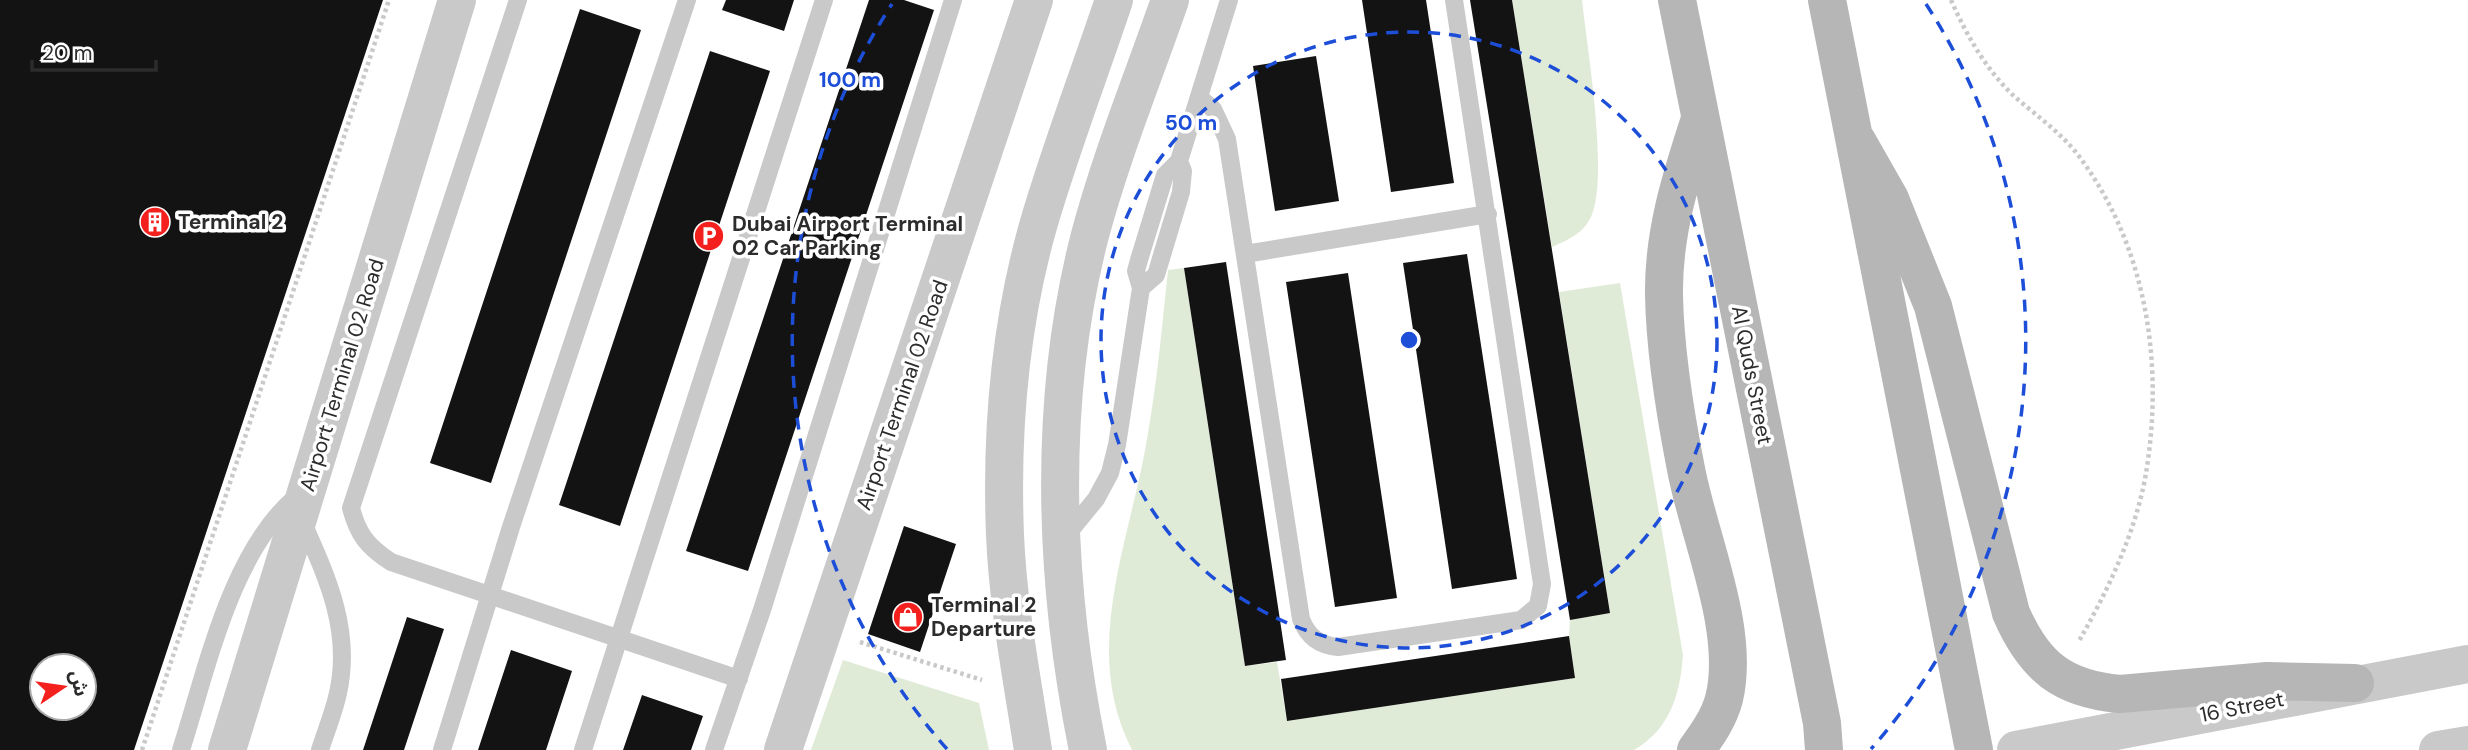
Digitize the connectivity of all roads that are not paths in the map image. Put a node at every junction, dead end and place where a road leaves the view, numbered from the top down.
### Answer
1 (457, 0) edge
2 (518, 0) edge
3 (687, 0) edge
4 (824, 0) edge
5 (953, 0) edge
6 (1034, 0) edge
7 (1114, 0) edge
8 (1170, 0) edge
9 (1243, 0) edge
10 (1454, 0) edge
11 (1677, 0) edge
12 (1827, 0) edge
13 (1227, 5) edge
14 (1200, 98) junction
15 (1701, 117) junction
16 (1857, 141) junction
17 (1488, 215) junction
18 (1245, 254) junction
19 (303, 501) junction
20 (1063, 539) junction
21 (490, 595) junction
22 (618, 637) junction
23 (2468, 664) edge
24 (739, 679) junction
25 (2355, 683) junction
26 (2468, 745) edge
27 (1089, 746) edge
28 (181, 750) edge
29 (227, 750) edge
30 (320, 750) edge
31 (442, 750) edge
32 (583, 750) edge
33 (714, 750) edge
34 (783, 750) edge
35 (1033, 750) edge
36 (1696, 750) edge
37 (1824, 750) edge
38 (1974, 750) edge
39 (2016, 750) edge
40 (2438, 750) edge

1 - 19 street, Airport Terminal 02 Road
2 - 21 lane
3 - 21 lane
4 - 22 lane
5 - 24 lane
6 - 34 street, Airport Terminal 02 Road
7 - 35 street
8 - 20 street
9 - 13 lane
10 - 17 lane
11 - 15 main road, Al Quds Street
12 - 16 main road
13 - 14 lane
14 - 18 lane
14 - 20 lane
15 - 36 main road
15 - 37 main road, Al Quds Street
16 - 25 main road
16 - 38 main road
17 - 18 lane
17 - 18 lane
19 - 28 lane
19 - 29 street, Airport Terminal 02 Road
19 - 30 lane
20 - 27 street
21 - 22 lane
21 - 31 lane
22 - 24 lane
22 - 32 lane
23 - 25 street, 16 Street
24 - 33 lane
25 - 39 street, 16 Street
26 - 40 street

